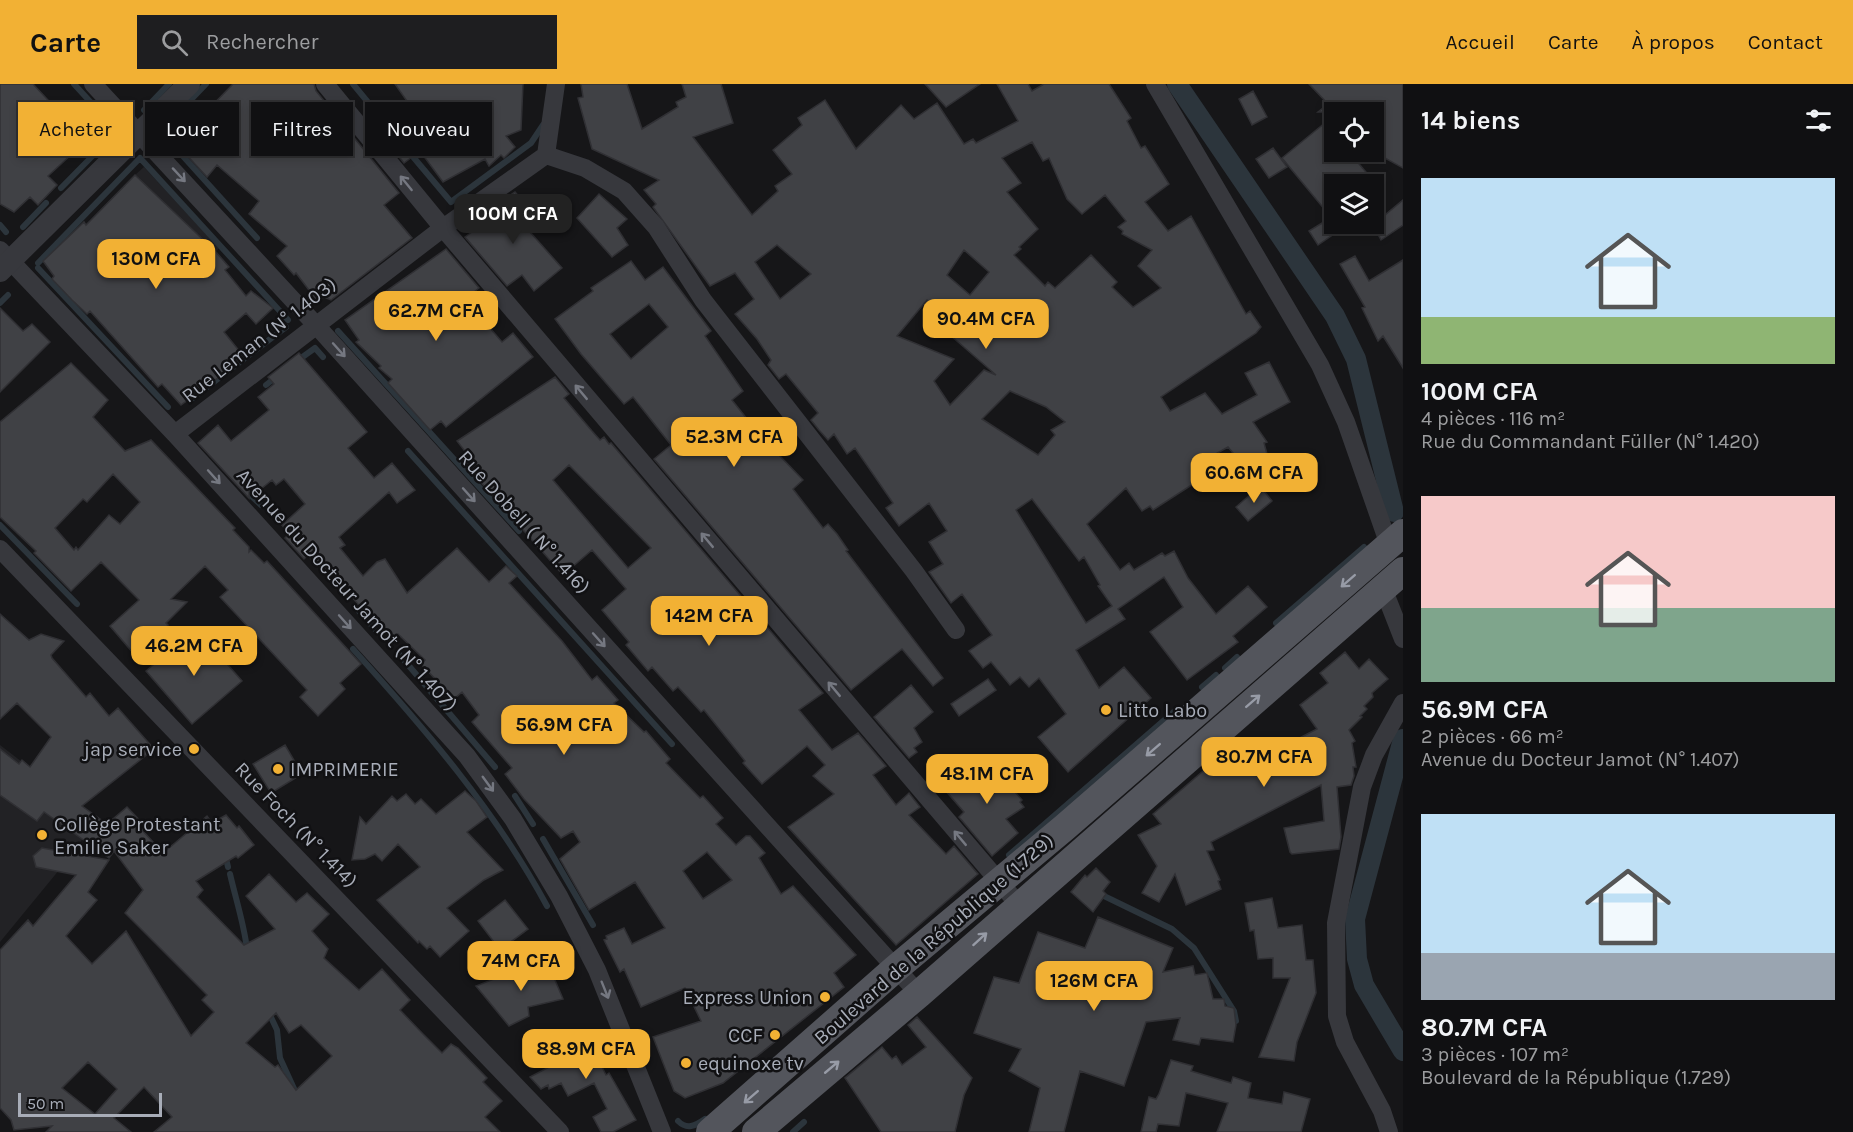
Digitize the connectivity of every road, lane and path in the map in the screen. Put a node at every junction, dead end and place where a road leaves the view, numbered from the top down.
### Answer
1 (93, 84) edge
2 (189, 84) edge
3 (326, 84) edge
4 (555, 84) edge
5 (1155, 84) edge
6 (139, 132) junction
7 (546, 154) junction
8 (443, 228) junction
9 (3, 260) edge
10 (315, 324) junction
11 (175, 434) junction
12 (1395, 540) edge
13 (0, 549) edge
14 (1393, 580) edge
15 (957, 630) dead end
16 (1403, 639) edge
17 (1403, 703) edge
18 (998, 882) junction
19 (1019, 905) junction
20 (895, 969) junction
21 (919, 994) junction
22 (560, 1132) edge
23 (662, 1132) edge
24 (710, 1132) edge
25 (756, 1132) edge
26 (1389, 1132) edge

1 - 6 street, Rue Dobell ( N° 1.416)
2 - 6 street
8 -> 3 street
4 - 7 street
5 - 12 street
6 - 9 street
6 -> 10 street, Rue Dobell ( N° 1.416)
7 - 8 street, Rue Leman (N° 1.403)
7 - 15 street
8 - 10 street, Rue Leman (N° 1.403)
18 -> 8 street
9 - 11 street, Avenue du Docteur Jamot (N° 1.407)
10 - 11 street, Rue Leman (N° 1.403)
10 -> 20 street, Rue Dobell ( N° 1.416)
11 -> 23 street, Avenue du Docteur Jamot (N° 1.407)
12 -> 18 main road, Boulevard de la République (1.729)
13 - 22 street, Rue Foch (N° 1.414)
14 - 16 street
19 -> 14 main road, Boulevard de la République (1.729)
17 - 26 street
18 - 19 street
18 - 20 main road, Boulevard de la République (1.729)
21 -> 19 main road, Boulevard de la République (1.729)
20 - 21 street, Rue Dobell ( N° 1.416)
20 -> 24 main road, Boulevard de la République (1.729)
25 -> 21 main road, Boulevard de la République (1.729)

